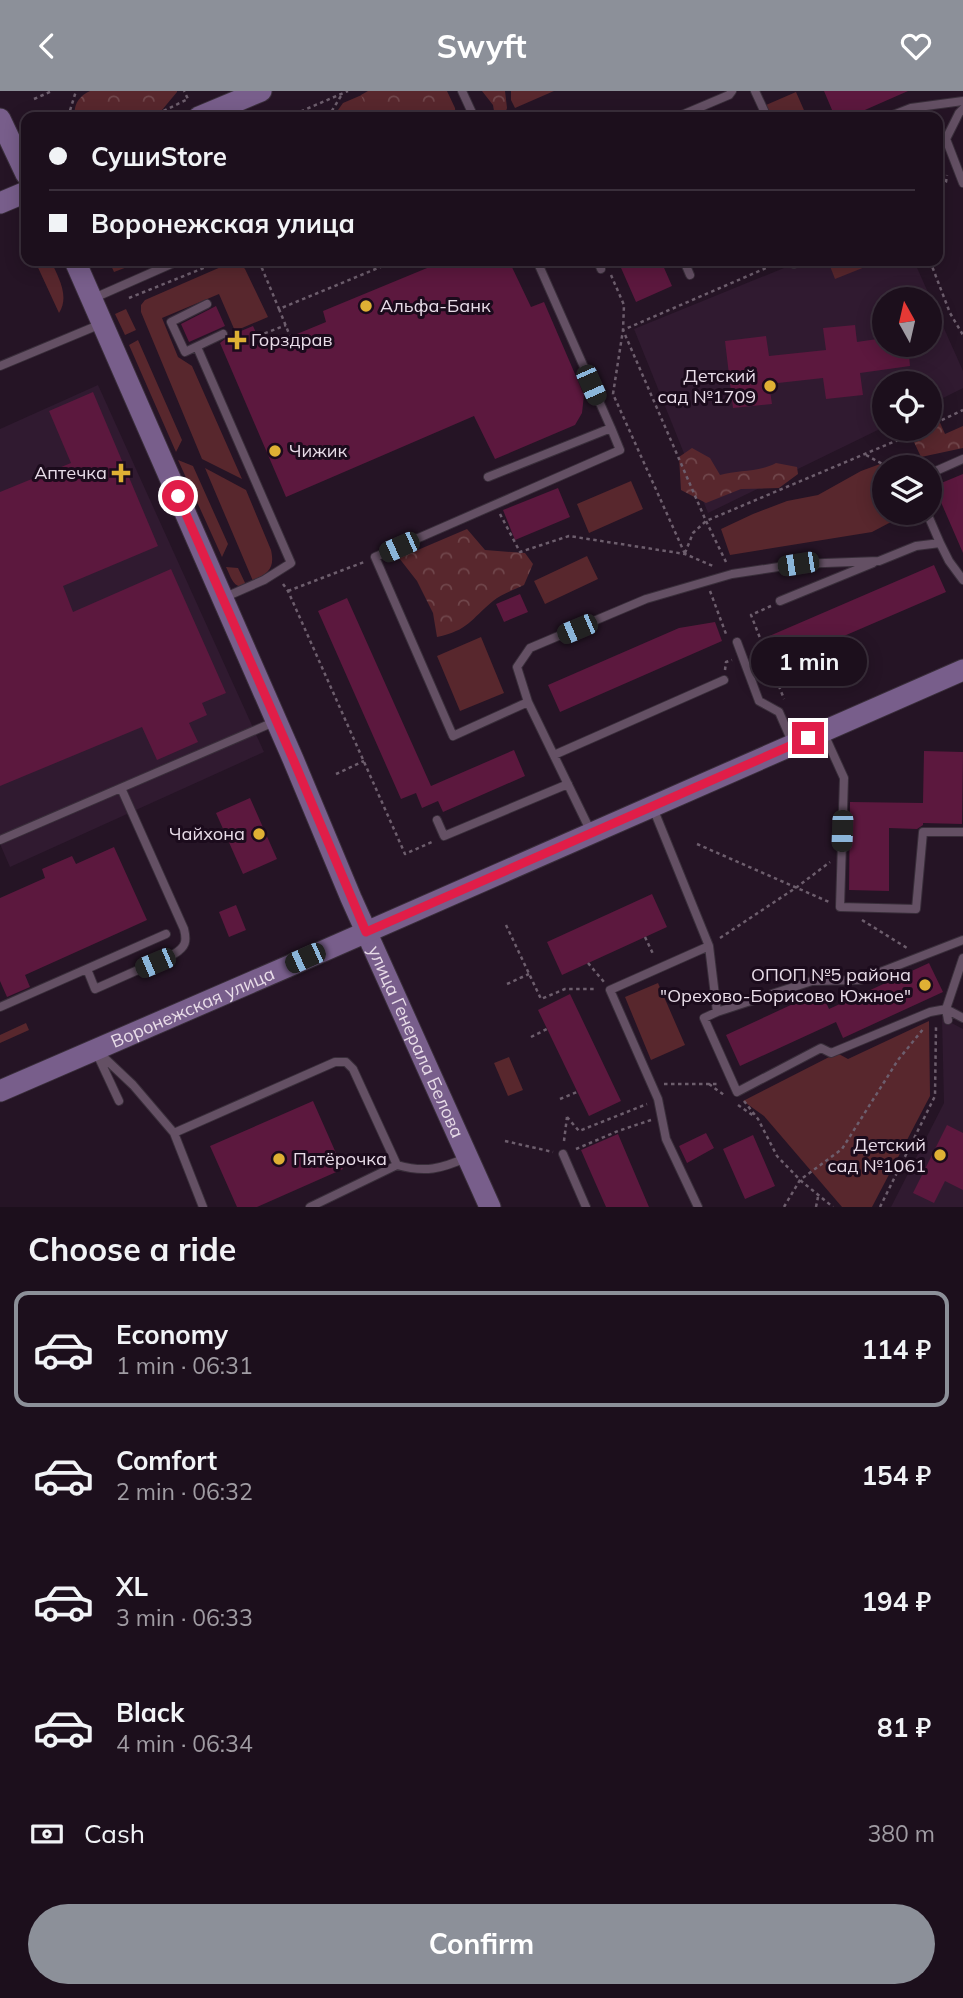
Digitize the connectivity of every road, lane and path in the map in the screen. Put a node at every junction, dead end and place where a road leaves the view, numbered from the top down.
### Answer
1 (52, 91) edge
2 (76, 91) edge
3 (184, 91) edge
4 (261, 91) edge
5 (348, 91) edge
6 (463, 91) edge
7 (732, 91) edge
8 (755, 91) edge
9 (342, 94) junction
10 (34, 99) dead end
11 (963, 101) edge
12 (963, 109) edge
13 (70, 112) edge
14 (161, 112) edge
15 (211, 112) edge
16 (300, 112) edge
17 (331, 112) edge
18 (472, 112) edge
19 (689, 112) edge
20 (765, 112) edge
21 (901, 112) edge
22 (0, 119) edge
23 (21, 163) edge
24 (963, 183) edge
25 (21, 193) edge
26 (0, 203) edge
27 (77, 266) edge
28 (167, 266) edge
29 (209, 266) edge
30 (261, 266) edge
31 (382, 266) edge
32 (539, 266) edge
33 (686, 266) edge
34 (772, 266) edge
35 (932, 266) edge
36 (603, 267) edge
37 (690, 275) dead end
38 (129, 298) dead end
39 (91, 299) junction
40 (208, 304) dead end
41 (279, 309) junction
42 (102, 323) junction
43 (286, 325) junction
44 (623, 330) junction
45 (223, 334) dead end
46 (963, 335) edge
47 (258, 336) dead end
48 (290, 336) dead end
49 (197, 348) junction
50 (0, 366) edge
51 (963, 409) edge
52 (942, 420) edge
53 (611, 428) junction
54 (897, 441) edge
55 (866, 455) junction
56 (872, 458) edge
57 (963, 459) edge
58 (942, 468) edge
59 (488, 477) dead end
60 (495, 505) junction
61 (706, 521) junction
62 (932, 525) edge
63 (940, 543) junction
64 (685, 554) junction
65 (375, 557) junction
66 (879, 561) junction
67 (732, 574) junction
68 (963, 580) edge
69 (706, 581) junction
70 (223, 598) junction
71 (780, 601) joint
72 (737, 642) joint
73 (742, 656) junction
74 (963, 670) edge
75 (724, 680) joint
76 (528, 702) junction
77 (788, 708) dead end
78 (276, 720) junction
79 (823, 731) junction
80 (793, 744) junction
81 (554, 755) junction
82 (364, 761) junction
83 (336, 774) dead end
84 (568, 784) junction
85 (121, 788) junction
86 (652, 806) junction
87 (437, 820) dead end
88 (591, 832) junction
89 (963, 832) edge
90 (444, 836) junction
91 (0, 840) edge
92 (697, 844) dead end
93 (841, 854) junction
94 (797, 887) junction
95 (840, 907) junction
96 (506, 925) dead end
97 (366, 932) junction
98 (166, 934) dead end
99 (645, 937) dead end
100 (963, 940) edge
101 (709, 946) junction
102 (921, 956) junction
103 (963, 958) edge
104 (588, 963) dead end
105 (660, 968) junction
106 (87, 969) junction
107 (529, 974) junction
108 (507, 984) dead end
109 (610, 990) junction
110 (0, 1007) edge
111 (943, 1009) junction
112 (717, 1013) junction
113 (963, 1018) edge
114 (948, 1020) dead end
115 (547, 1029) dead end
116 (531, 1037) dead end
117 (96, 1050) junction
118 (707, 1083) junction
119 (650, 1084) junction
120 (735, 1089) junction
121 (0, 1091) edge
122 (577, 1092) dead end
123 (725, 1096) dead end
124 (560, 1099) dead end
125 (658, 1099) junction
126 (119, 1101) dead end
127 (736, 1104) dead end
128 (661, 1117) junction
129 (758, 1119) junction
130 (174, 1133) junction
131 (505, 1141) dead end
132 (563, 1154) junction
133 (468, 1157) junction
134 (397, 1165) junction
135 (800, 1180) junction
136 (818, 1195) junction
137 (203, 1207) edge
138 (310, 1207) edge
139 (490, 1207) edge
140 (586, 1207) edge
141 (698, 1207) edge
142 (784, 1207) edge
143 (816, 1207) edge
144 (833, 1207) edge
145 (880, 1207) edge

1 - 10 path
2 - 13 path
3 - 14 path
4 - 15 street
5 - 9 path
6 - 18 lane
7 - 19 lane
8 - 20 lane
9 - 16 path
9 - 17 path
11 - 21 lane
12 - 24 lane
22 - 23 street
25 - 26 street
27 - 39 street, улица Генерала Белова
28 - 39 lane
29 - 38 path
30 - 41 path
31 - 41 path
32 - 53 lane
33 - 37 lane
34 - 44 path
35 - 46 path
36 - 44 path
39 - 42 street, улица Генерала Белова
40 - 49 lane
41 - 43 path
42 - 50 lane
42 - 70 street, улица Генерала Белова
43 - 47 path
43 - 48 path
44 - 61 path
44 - 64 path
45 - 49 lane
49 - 70 lane
51 - 52 path
53 - 59 lane
53 - 60 lane
54 - 55 path
55 - 56 path
55 - 61 path
57 - 58 lane
60 - 64 path
60 - 65 lane
61 - 64 path
61 - 67 path
62 - 63 lane
63 - 66 lane
63 - 68 lane
64 - 67 path
65 - 76 lane
65 - 82 path
66 - 67 lane
66 - 71 lane
67 - 69 lane
69 - 72 path
69 - 76 lane
70 - 78 street, улица Генерала Белова
71 - 77 path
72 - 73 lane
73 - 75 path
73 - 80 lane
74 - 79 street, Воронежская улица
75 - 81 lane
76 - 81 lane
78 - 85 lane
78 - 97 street, улица Генерала Белова
79 - 80 street, Воронежская улица
79 - 93 lane
80 - 86 street, Воронежская улица
81 - 84 lane
82 - 83 path
82 - 90 path
84 - 88 lane
84 - 90 lane
85 - 91 lane
85 - 106 lane
86 - 88 street, Воронежская улица
86 - 101 lane
87 - 90 lane
88 - 97 street, Воронежская улица
89 - 95 lane
92 - 94 path
93 - 94 path
93 - 95 lane
94 - 95 path
94 - 101 path
95 - 102 path
96 - 107 path
97 - 117 street, Воронежская улица
97 - 133 street, улица Генерала Белова
98 - 106 lane
99 - 105 path
100 - 102 lane
101 - 105 lane
101 - 112 lane
102 - 112 lane
103 - 111 lane
104 - 109 path
105 - 109 lane
106 - 110 lane
107 - 108 path
107 - 109 path
109 - 119 lane
111 - 113 lane
111 - 114 lane
111 - 120 lane
111 - 135 path
111 - 145 path
112 - 120 lane
115 - 116 path
117 - 121 street, Воронежская улица
117 - 126 lane
117 - 130 lane
118 - 119 path
118 - 120 path
118 - 123 path
119 - 125 lane
120 - 129 path
122 - 124 path
125 - 128 lane
125 - 132 path
127 - 129 path
128 - 132 path
128 - 141 lane
129 - 135 path
130 - 134 lane
130 - 137 lane
131 - 132 path
132 - 140 lane
133 - 134 lane
133 - 139 street, улица Генерала Белова
134 - 138 lane
135 - 136 path
135 - 142 path
136 - 143 path
136 - 144 path

